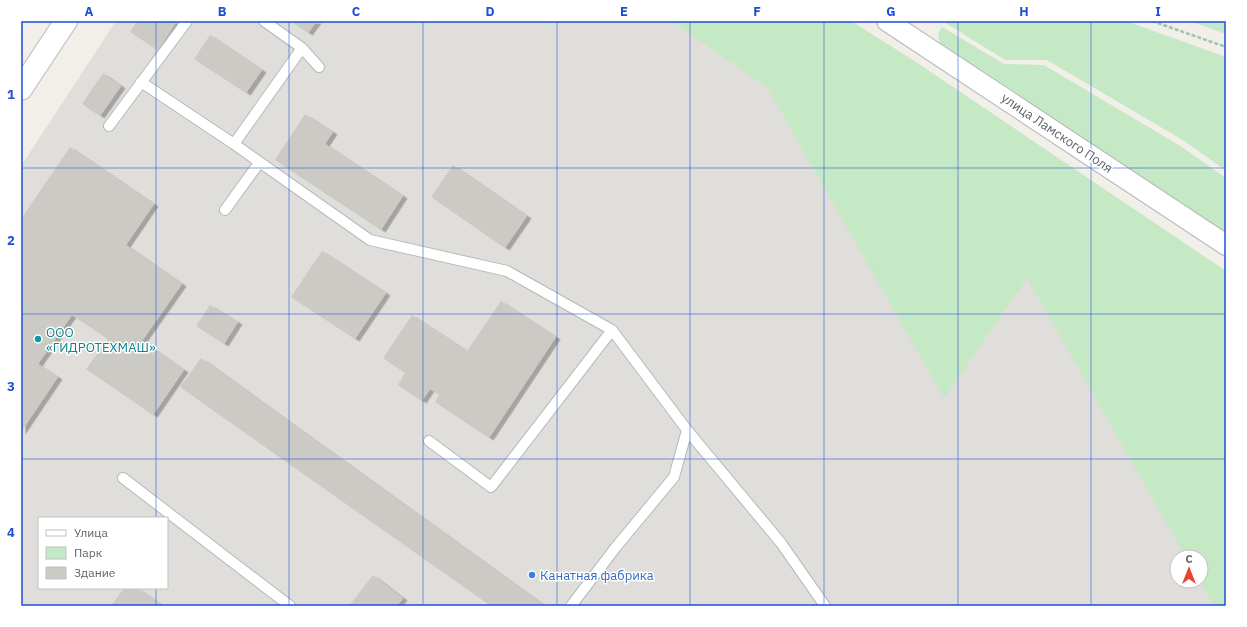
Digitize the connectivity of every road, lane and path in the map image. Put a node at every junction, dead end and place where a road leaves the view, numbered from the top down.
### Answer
1 (66, 21) edge
2 (187, 21) edge
3 (264, 21) edge
4 (887, 21) edge
5 (1152, 21) edge
6 (1226, 47) edge
7 (302, 48) junction
8 (319, 66) dead end
9 (141, 82) junction
10 (21, 89) edge
11 (109, 126) dead end
12 (234, 144) junction
13 (259, 162) junction
14 (225, 210) dead end
15 (1226, 245) edge
16 (612, 330) junction
17 (687, 430) junction
18 (429, 441) dead end
19 (124, 478) dead end
20 (290, 606) edge
21 (571, 606) edge
22 (825, 606) edge

1 - 10 main road
2 - 9 lane
3 - 7 lane
4 - 15 street, улица Ламского Поля
5 - 6 path
7 - 8 lane
7 - 12 lane
9 - 11 lane
9 - 12 lane
12 - 13 lane
13 - 14 lane
13 - 16 lane
16 - 17 lane
16 - 18 lane
17 - 21 lane
17 - 22 lane
19 - 20 lane

